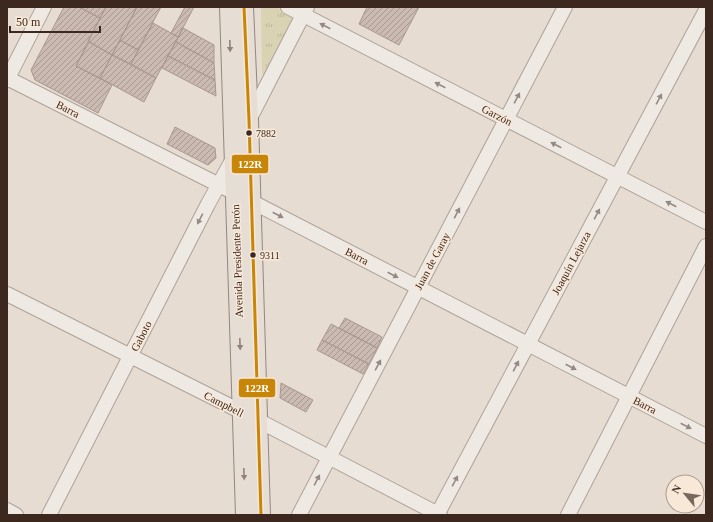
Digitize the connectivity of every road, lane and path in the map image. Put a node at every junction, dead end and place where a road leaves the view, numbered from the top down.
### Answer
1 (44, 7) edge
2 (229, 7) edge
3 (244, 7) edge
4 (288, 7) edge
5 (565, 7) edge
6 (706, 10) edge
7 (305, 11) edge
8 (7, 79) edge
9 (506, 119) junction
10 (249, 120) junction
11 (234, 157) junction
12 (617, 176) junction
13 (218, 185) junction
14 (235, 193) junction
15 (252, 202) junction
16 (706, 222) edge
17 (706, 246) edge
18 (418, 288) junction
19 (7, 294) edge
20 (528, 344) junction
21 (130, 356) junction
22 (629, 396) junction
23 (242, 412) junction
24 (258, 421) junction
25 (706, 436) edge
26 (329, 458) junction
27 (7, 510) edge
28 (16, 515) edge
29 (49, 515) edge
30 (245, 515) edge
31 (261, 515) edge
32 (299, 515) edge
33 (438, 515) edge
34 (568, 515) edge

1 - 8 street
2 -> 11 main road, Avenida Presidente Perón
3 - 10 main road, Avenida Presidente Perón
4 - 7 street, Garzón
9 -> 5 street, Juan de Garay
12 -> 6 street, Joaquín Lejarza
9 -> 7 street, Garzón
7 - 10 street
8 - 13 street, Barra
12 -> 9 street, Garzón
18 -> 9 street, Juan de Garay
10 - 15 main road, Avenida Presidente Perón
11 - 13 street, Gaboto
11 - 14 main road, Avenida Presidente Perón
16 -> 12 street, Garzón
20 -> 12 street, Joaquín Lejarza
13 - 14 street, Barra
13 -> 21 street, Gaboto
14 - 15 street, Barra
14 -> 23 main road, Avenida Presidente Perón
15 -> 18 street, Barra
15 - 24 main road, Avenida Presidente Perón
17 - 22 street
18 - 20 street, Barra
26 -> 18 street, Juan de Garay
19 - 21 street, Campbell
20 -> 22 street, Barra
33 -> 20 street, Joaquín Lejarza
21 - 23 street, Campbell
21 - 29 street, Gaboto
22 -> 25 street, Barra
22 - 34 street
23 - 24 street, Campbell
23 -> 30 main road, Avenida Presidente Perón
24 - 26 street, Campbell
24 - 31 main road, Avenida Presidente Perón
32 -> 26 street, Juan de Garay
26 - 33 street, Campbell
27 - 28 street

